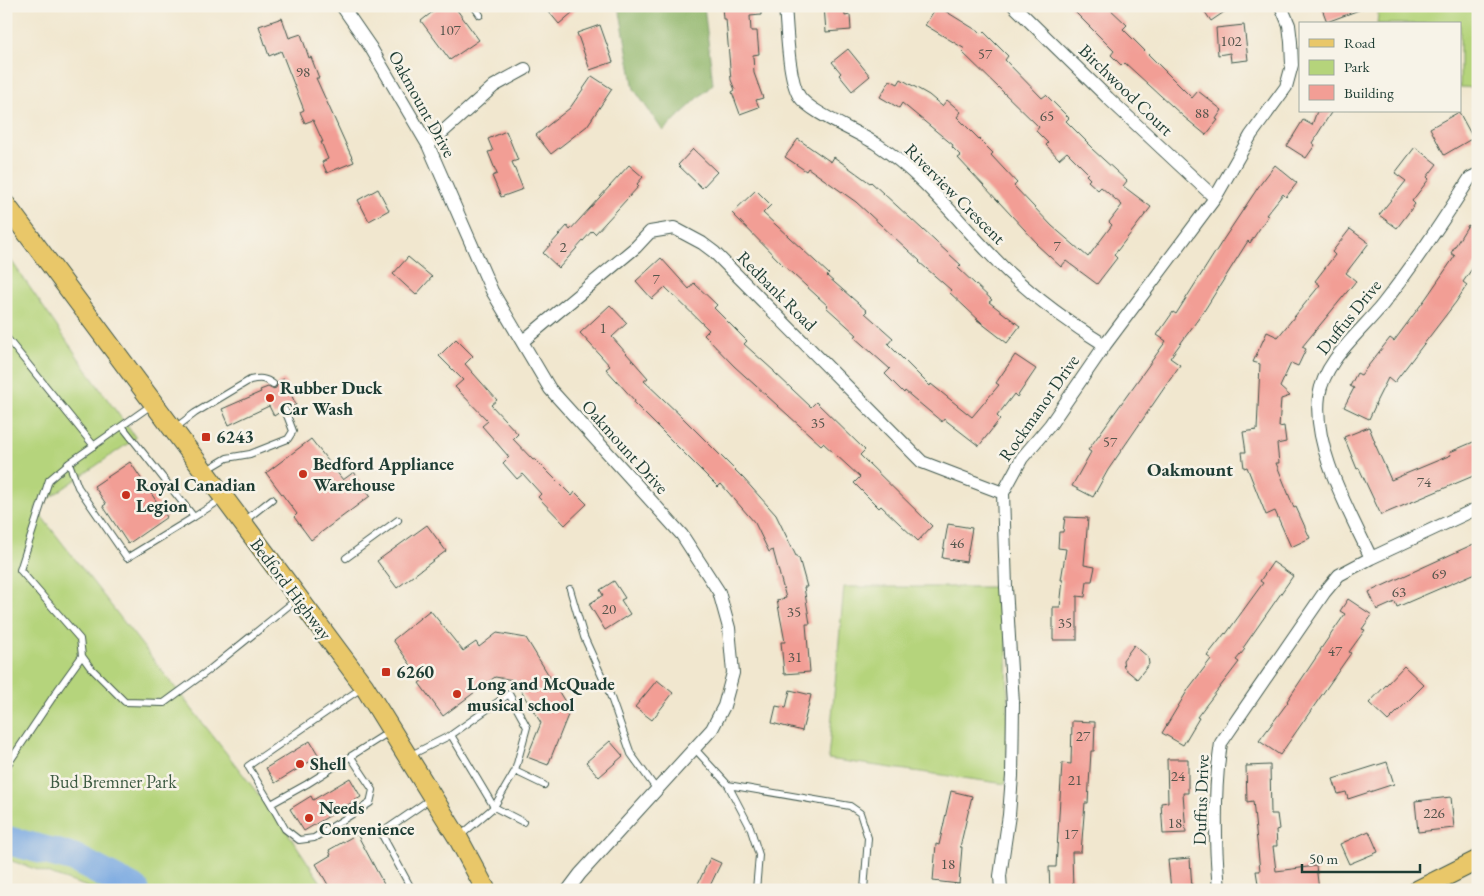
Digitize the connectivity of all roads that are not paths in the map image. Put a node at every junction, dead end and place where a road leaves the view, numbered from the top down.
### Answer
1 (474, 6) edge
2 (785, 6) edge
3 (1014, 6) edge
4 (1281, 6) edge
5 (349, 8) edge
6 (480, 15) dead end
7 (525, 69) dead end
8 (428, 145) junction
9 (1478, 174) edge
10 (1215, 198) junction
11 (6, 205) edge
12 (6, 337) edge
13 (523, 341) junction
14 (1105, 345) junction
15 (273, 384) dead end
16 (154, 404) junction
17 (285, 410) dead end
18 (122, 426) junction
19 (173, 429) junction
20 (94, 446) junction
21 (69, 463) junction
22 (204, 471) junction
23 (1003, 493) junction
24 (224, 498) junction
25 (272, 499) dead end
26 (1478, 508) edge
27 (194, 517) junction
28 (398, 520) dead end
29 (242, 522) junction
30 (346, 558) dead end
31 (1370, 558) junction
32 (570, 589) dead end
33 (298, 598) junction
34 (82, 656) junction
35 (364, 686) junction
36 (392, 730) junction
37 (451, 735) junction
38 (696, 749) junction
39 (351, 757) junction
40 (409, 757) junction
41 (6, 767) edge
42 (516, 771) junction
43 (544, 785) dead end
44 (728, 785) junction
45 (657, 790) junction
46 (433, 797) junction
47 (271, 804) junction
48 (494, 807) junction
49 (523, 822) dead end
50 (458, 838) junction
51 (1478, 860) edge
52 (412, 890) edge
53 (486, 890) edge
54 (568, 890) edge
55 (756, 890) edge
56 (864, 890) edge
57 (1001, 890) edge
58 (1219, 890) edge
59 (1418, 890) edge

1 - 6 lane
2 - 14 street, Riverview Crescent
3 - 10 street, Birchwood Court
4 - 10 street, Rockmanor Drive
5 - 8 street, Oakmount Drive
7 - 8 street
8 - 13 street, Oakmount Drive
9 - 31 street, Duffus Drive
10 - 14 street, Rockmanor Drive
11 - 16 main road, Bedford Highway
12 - 20 lane
13 - 23 street, Redbank Road
13 - 38 street, Oakmount Drive
14 - 23 street, Rockmanor Drive
15 - 19 lane
16 - 18 lane
16 - 19 main road, Bedford Highway
17 - 22 lane
18 - 20 lane
18 - 27 lane
19 - 22 main road, Bedford Highway
20 - 21 lane
21 - 27 lane
21 - 34 lane
22 - 24 main road, Bedford Highway
23 - 57 street
24 - 27 lane
24 - 29 main road, Bedford Highway
25 - 29 lane
26 - 31 street, Duffus Drive
28 - 30 lane
29 - 33 main road, Bedford Highway
31 - 58 street, Duffus Drive
32 - 45 lane
33 - 34 lane
33 - 35 main road, Bedford Highway
34 - 41 lane
35 - 36 main road, Bedford Highway
35 - 47 lane
36 - 39 lane
36 - 40 main road, Bedford Highway
37 - 40 lane
37 - 42 lane
37 - 48 lane
38 - 44 lane
38 - 45 street, Oakmount Drive
39 - 47 lane
39 - 47 lane
40 - 46 main road, Bedford Highway
42 - 43 lane
42 - 48 lane
44 - 55 lane
44 - 56 lane
45 - 54 street, Oakmount Drive
46 - 50 main road, Bedford Highway
46 - 52 lane
48 - 49 lane
48 - 50 lane
50 - 53 main road, Bedford Highway
51 - 59 main road

